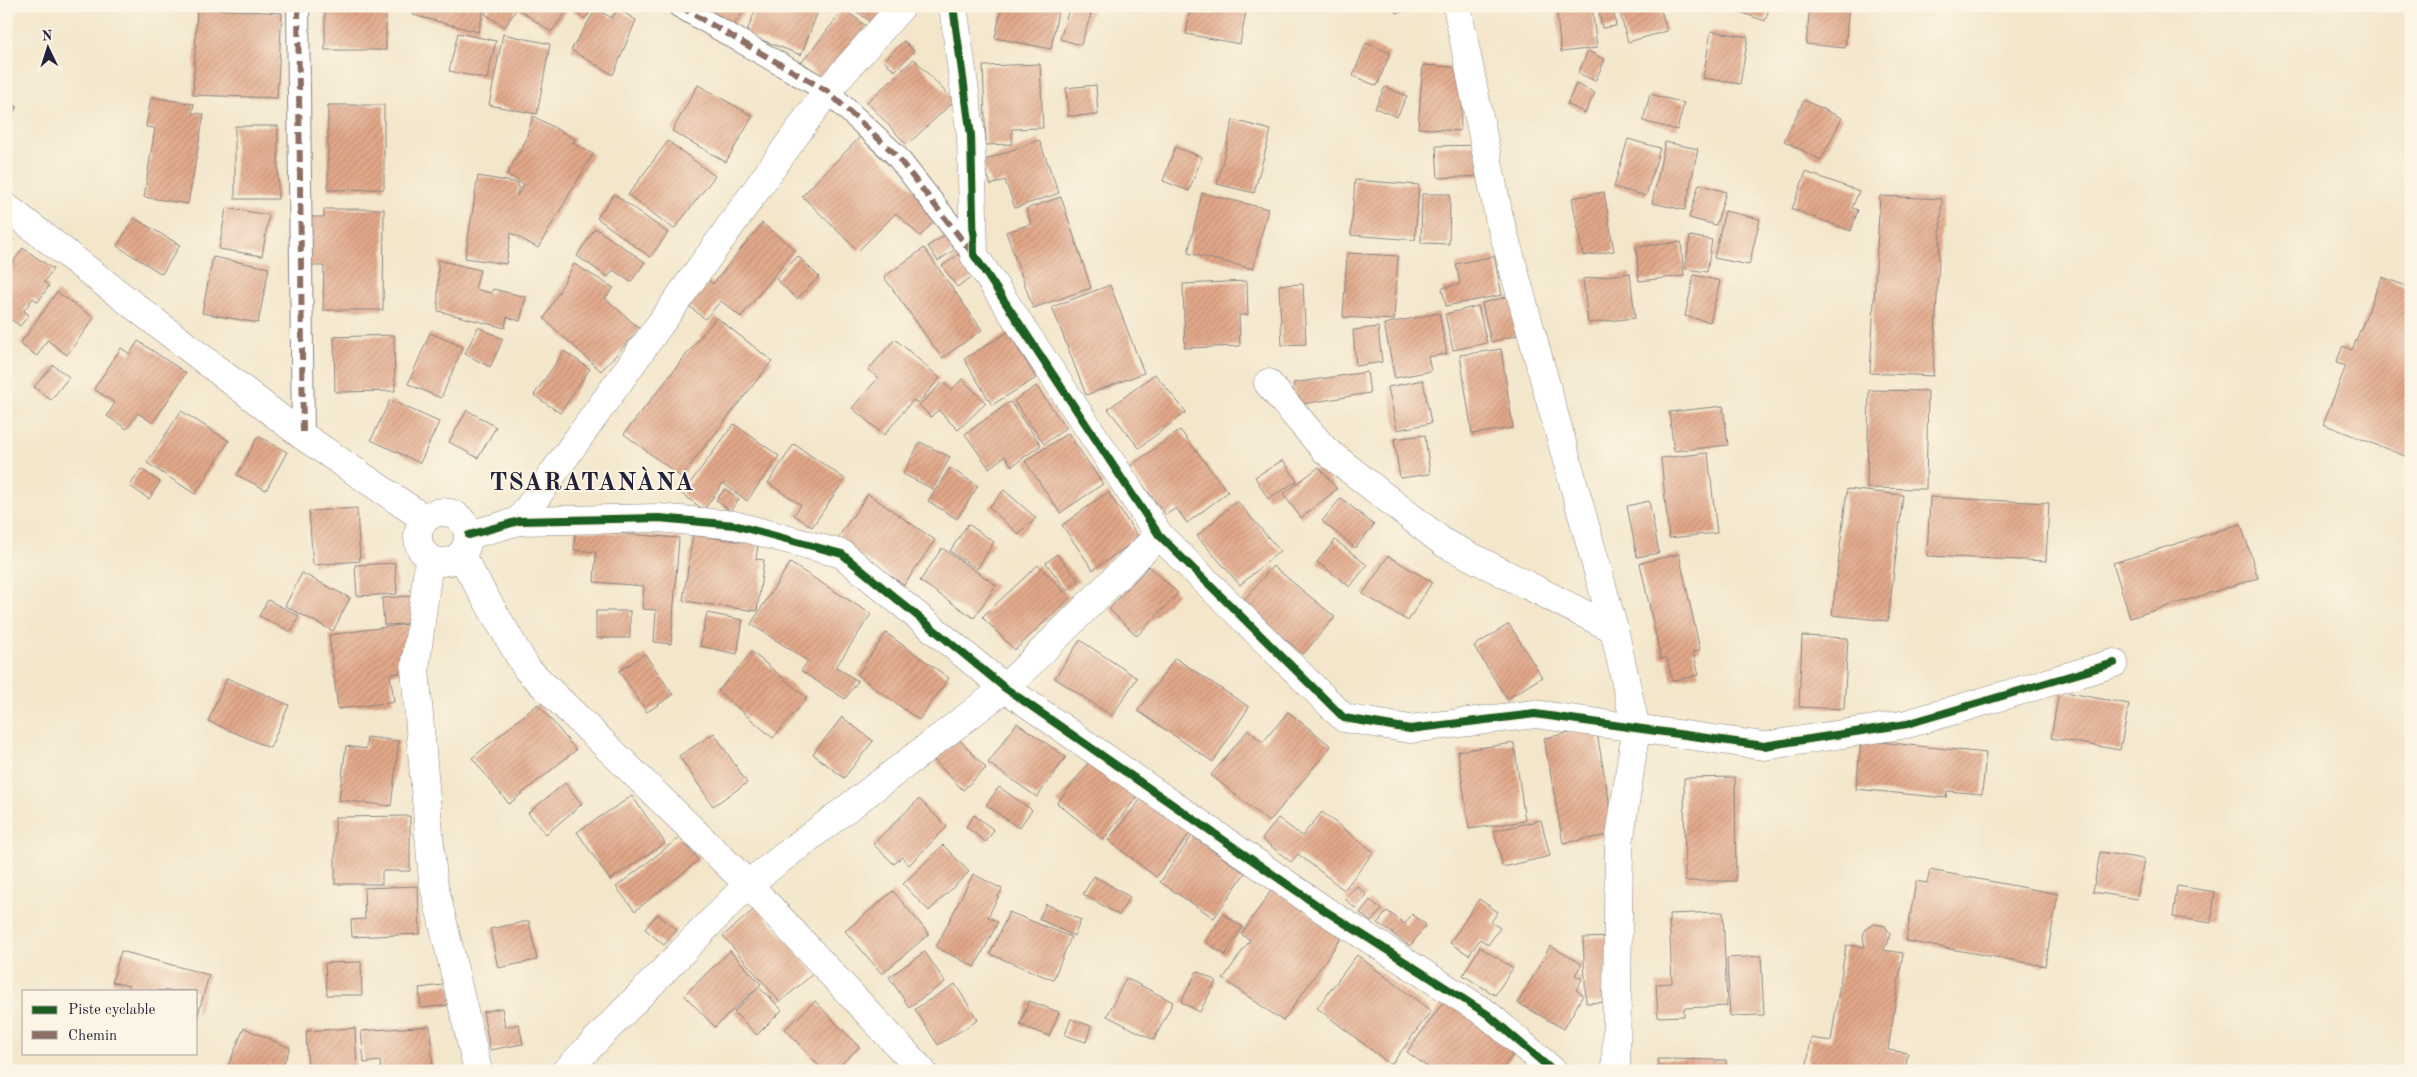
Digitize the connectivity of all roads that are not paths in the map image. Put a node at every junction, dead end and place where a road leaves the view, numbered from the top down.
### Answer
1 (298, 6) edge
2 (679, 6) edge
3 (902, 6) edge
4 (953, 6) edge
5 (1457, 6) edge
6 (827, 91) junction
7 (6, 207) edge
8 (974, 255) junction
9 (1268, 383) dead end
10 (303, 436) junction
11 (425, 519) junction
12 (519, 521) junction
13 (1159, 535) junction
14 (465, 545) junction
15 (429, 560) junction
16 (1614, 630) junction
17 (2114, 663) dead end
18 (1005, 688) junction
19 (1636, 729) junction
20 (748, 884) junction
21 (478, 1071) edge
22 (566, 1071) edge
23 (922, 1071) edge
24 (1553, 1071) edge
25 (1616, 1071) edge

1 - 10 street
2 - 6 street
3 - 6 street
4 - 8 street
5 - 16 street
6 - 8 street
6 - 12 street
7 - 10 street
8 - 13 street
9 - 16 street
10 - 11 street
11 - 14 street
11 - 15 street
12 - 14 street
12 - 18 street
13 - 18 street
13 - 19 street
14 - 15 street
14 - 20 street
15 - 21 street
16 - 19 street
17 - 19 street
18 - 20 street
18 - 24 street
19 - 25 street
20 - 22 street
20 - 23 street

